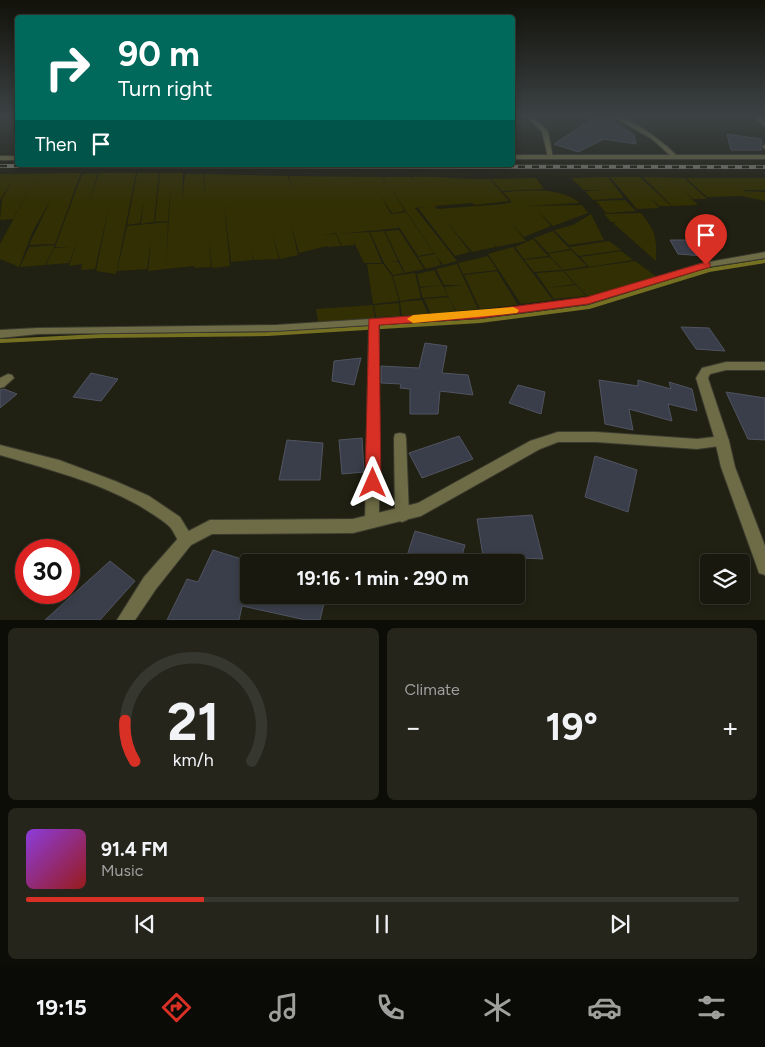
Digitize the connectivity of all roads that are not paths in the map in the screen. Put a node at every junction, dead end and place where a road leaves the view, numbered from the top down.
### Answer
1 (549, 146) edge
2 (663, 146) edge
3 (551, 156) junction
4 (515, 157) edge
5 (675, 157) junction
6 (765, 157) edge
7 (0, 158) edge
8 (15, 158) edge
9 (765, 255) edge
10 (374, 326) junction
11 (0, 334) edge
12 (765, 366) edge
13 (400, 438) dead end
14 (722, 441) junction
15 (0, 450) edge
16 (402, 515) junction
17 (372, 521) junction
18 (186, 540) junction
19 (765, 567) edge
20 (125, 620) edge

1 - 3 street
2 - 5 street
3 - 4 street
3 - 5 street
5 - 6 street
7 - 8 street
9 - 10 street
10 - 11 street
10 - 17 street
12 - 14 street
13 - 16 street
14 - 16 street
14 - 19 street
15 - 18 street
16 - 17 street
17 - 18 street
18 - 20 street

